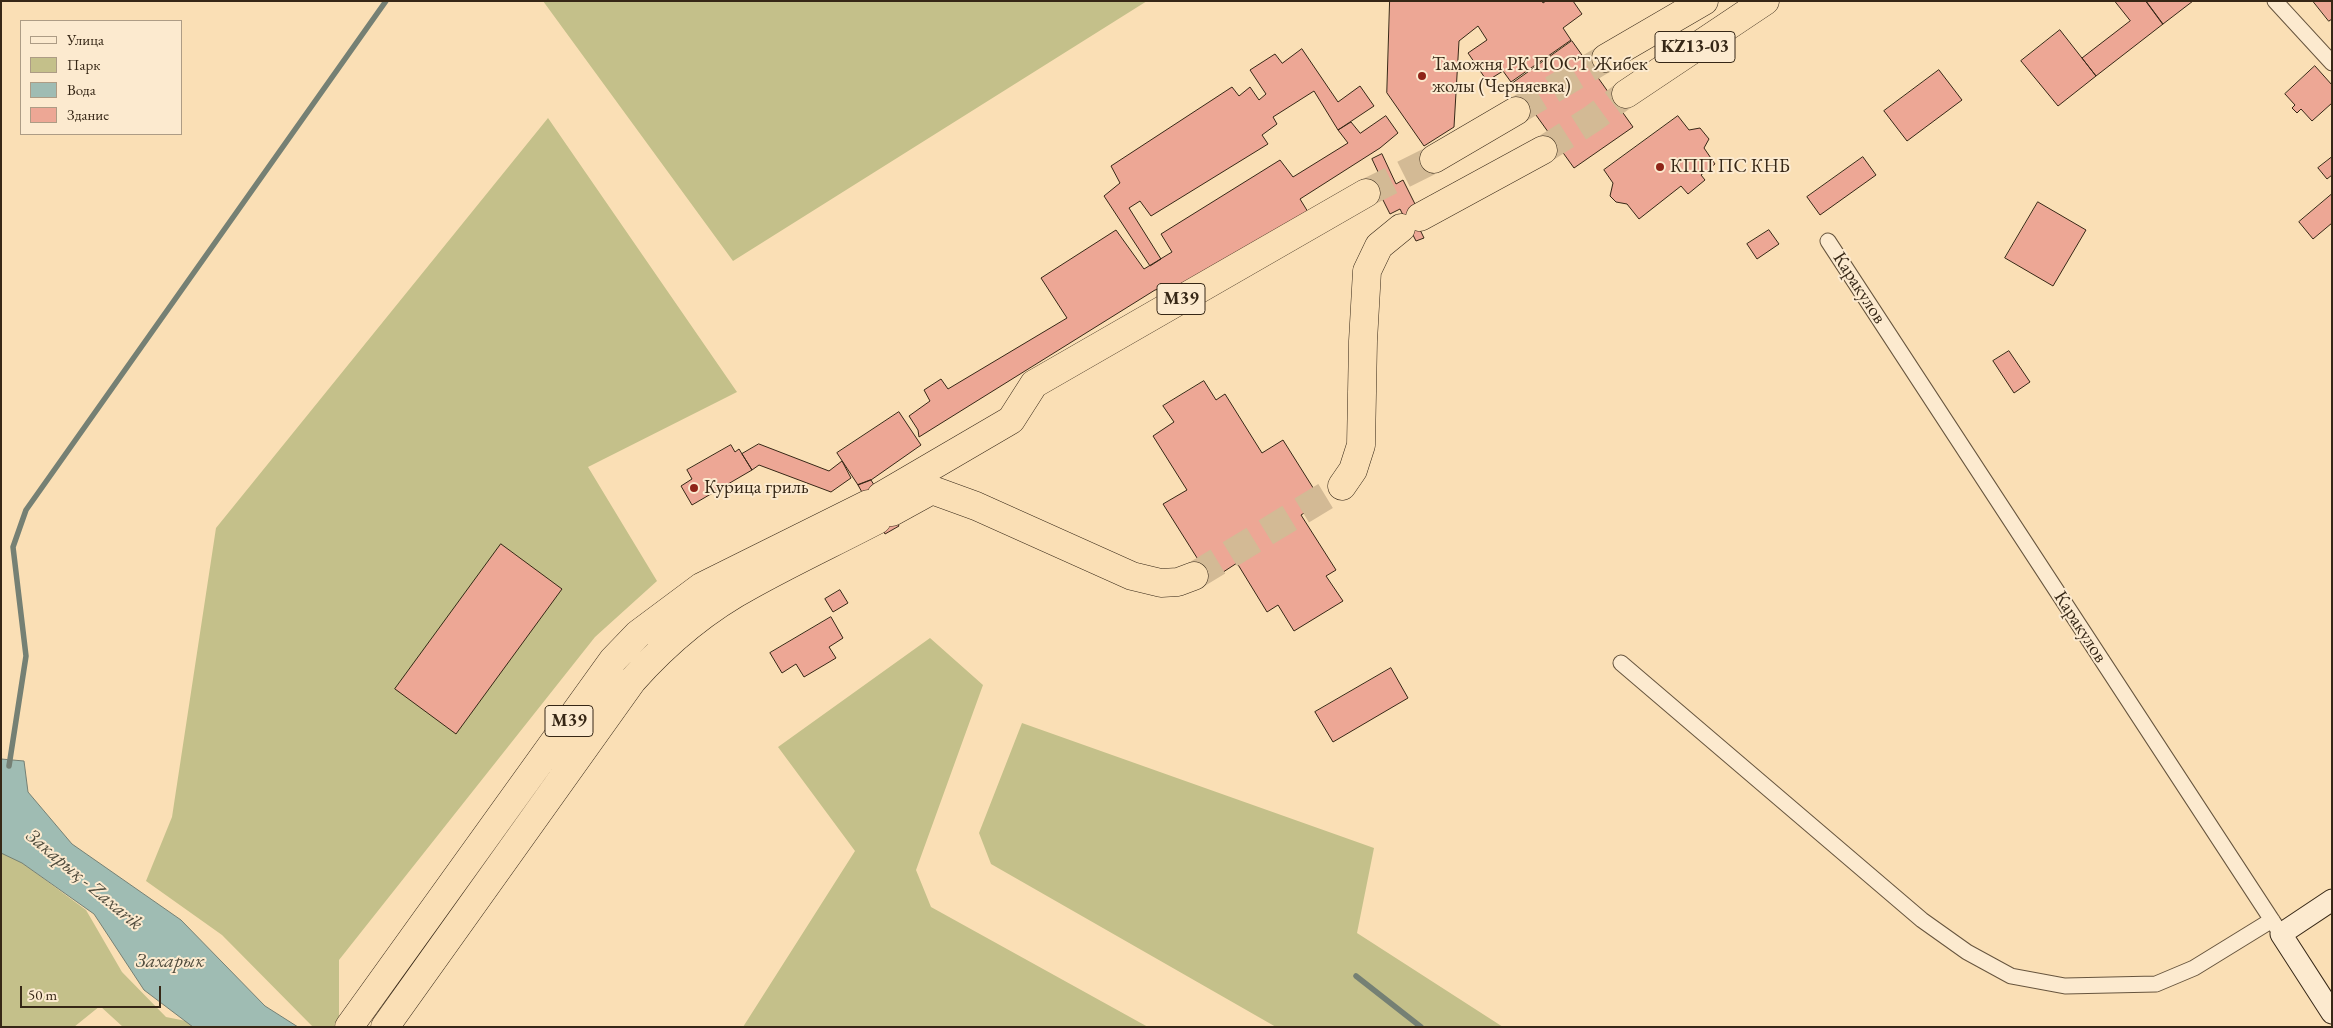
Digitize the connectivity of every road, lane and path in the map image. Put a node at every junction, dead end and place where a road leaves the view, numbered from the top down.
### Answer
1 (1704, 1) edge
2 (1765, 1) edge
3 (2282, 4) edge
4 (1606, 58) tunnel mouth
5 (2332, 63) edge
6 (1626, 94) tunnel mouth
7 (1516, 111) tunnel mouth
8 (1543, 150) tunnel mouth
9 (1434, 159) tunnel mouth
10 (1366, 193) tunnel mouth
11 (1828, 241) dead end
12 (1342, 486) tunnel mouth
13 (879, 508) junction
14 (1194, 576) tunnel mouth
15 (1621, 663) dead end
16 (2332, 900) edge
17 (2277, 927) junction
18 (2332, 1013) edge
19 (349, 1027) edge
20 (385, 1027) edge

1 - 4 highway, KZ13-03
2 - 6 highway, KZ13-03
3 - 5 street
7 - 9 highway
8 - 12 highway
10 - 13 highway, M39
11 - 17 street, Каракулов
13 - 14 highway, M39
13 - 19 highway, M39
13 - 20 highway, M39
15 - 17 street
16 - 17 main road
17 - 18 main road, Каракулов

